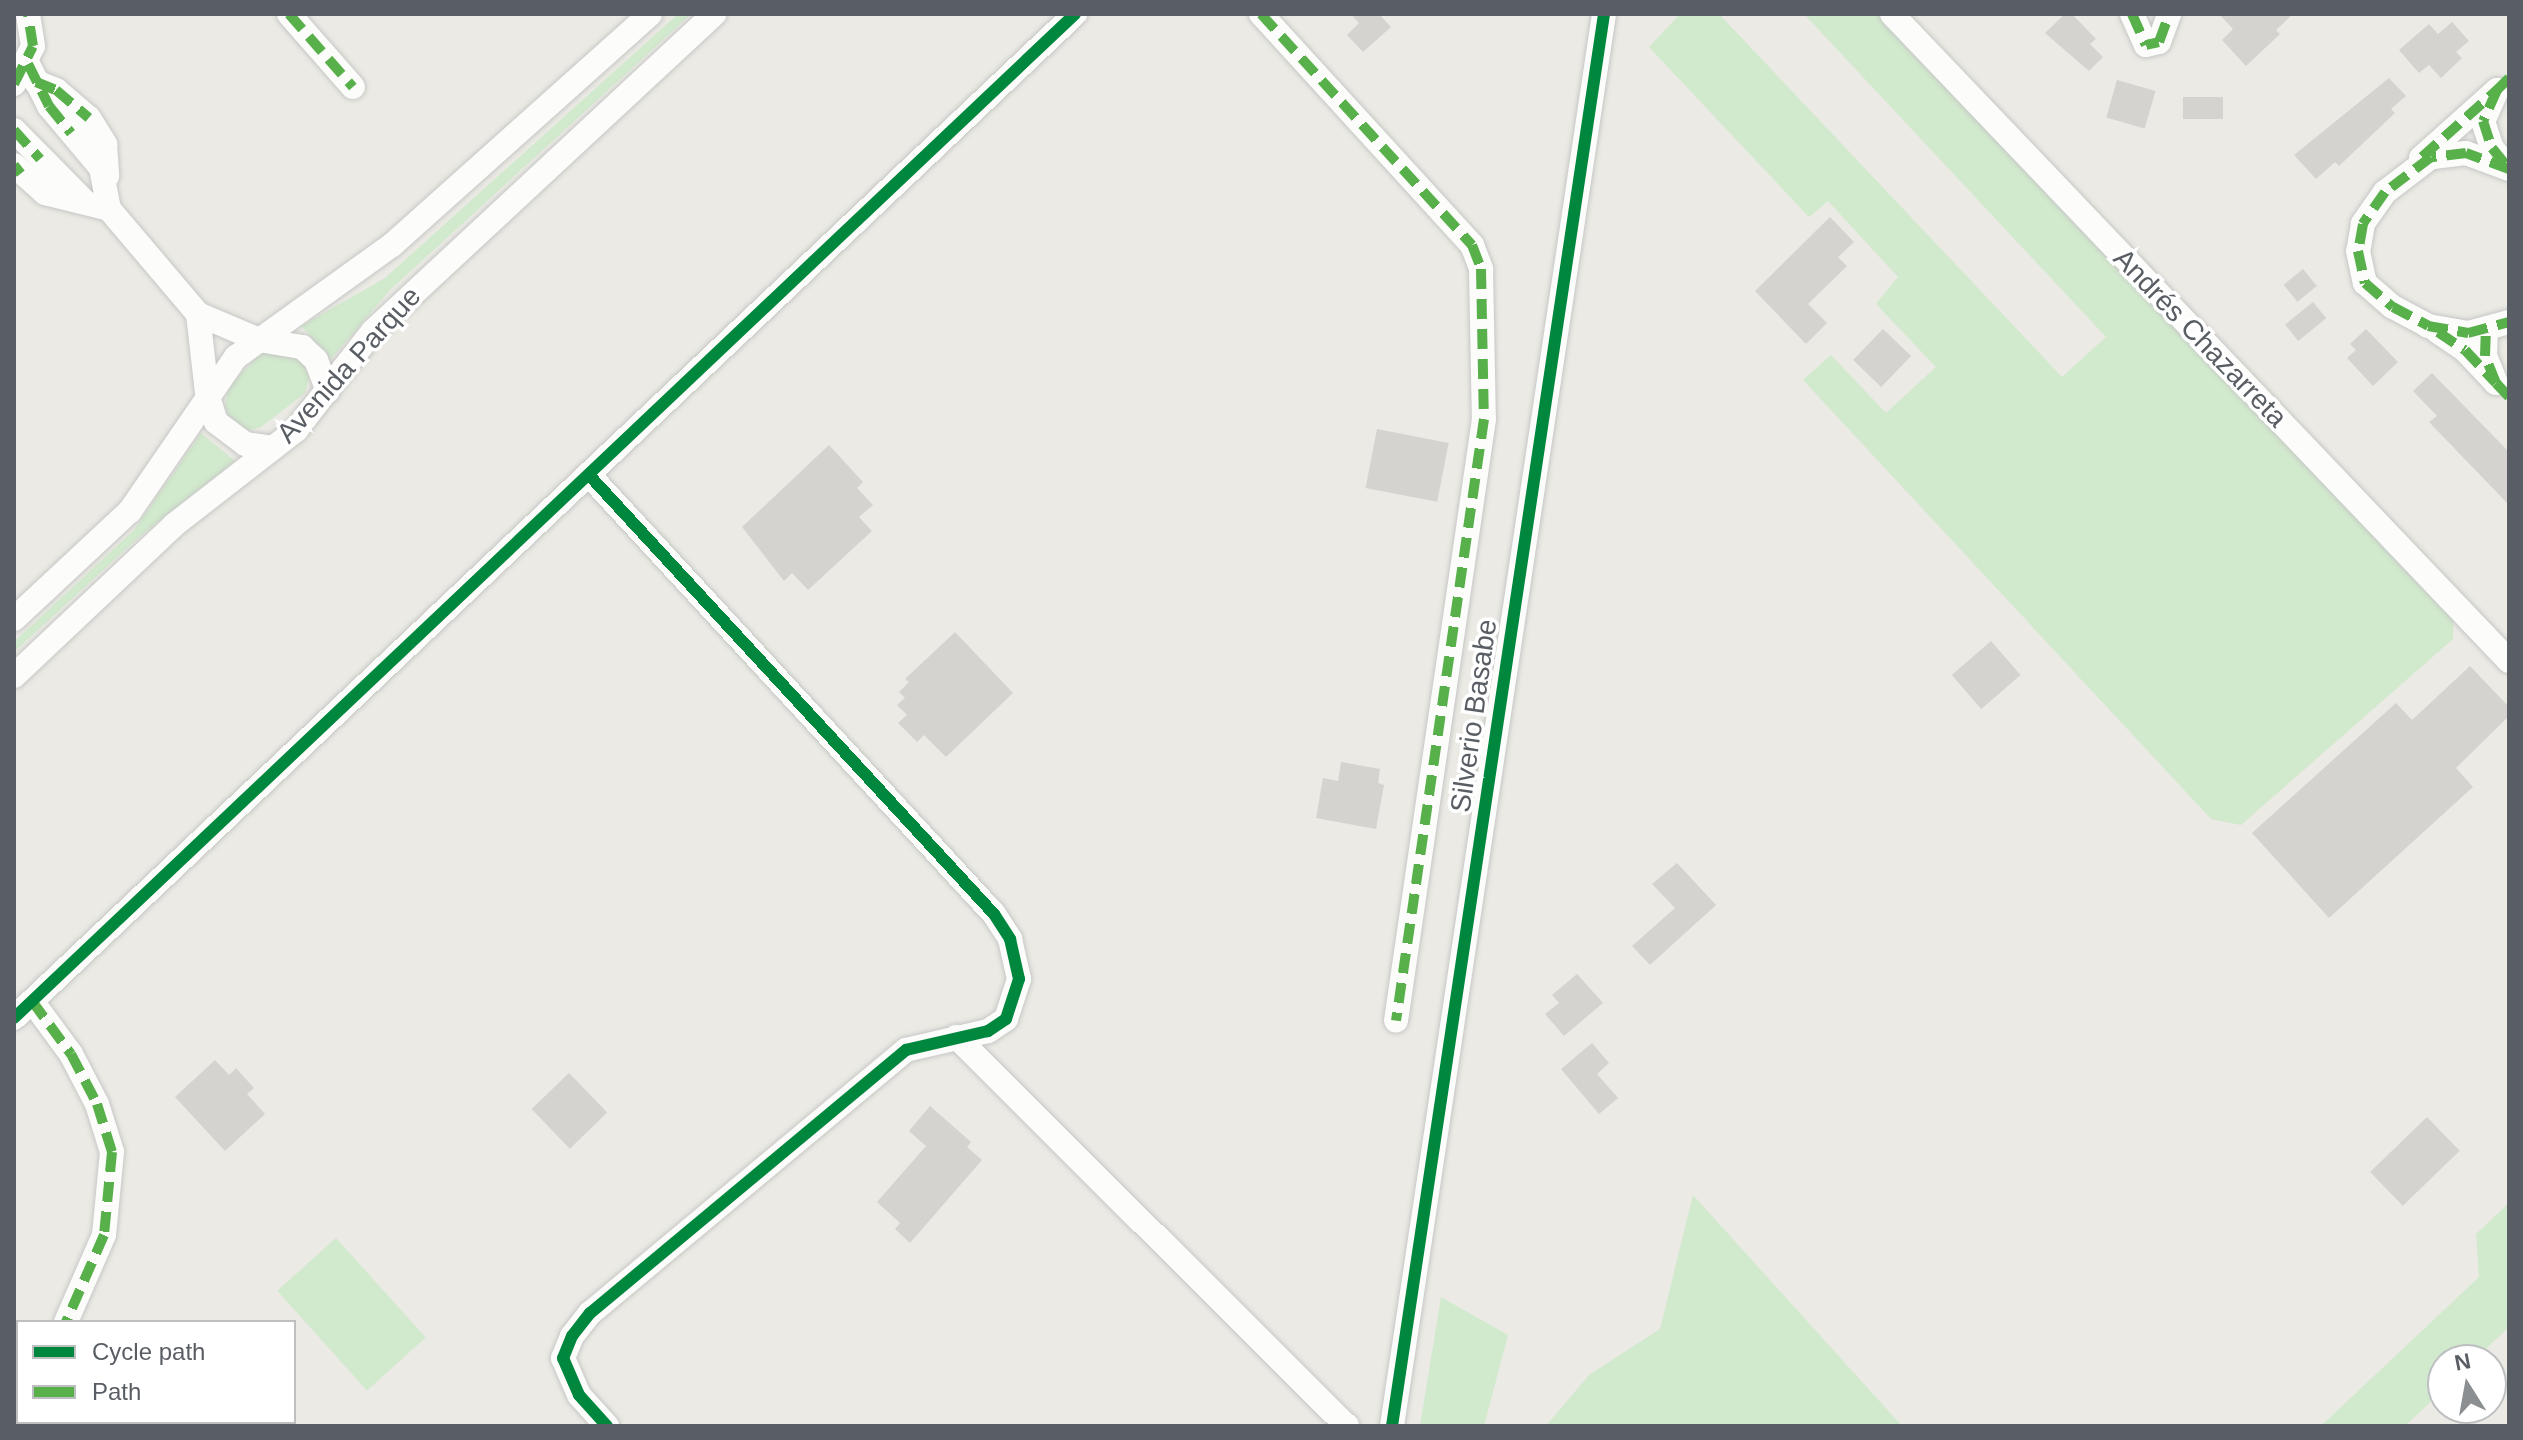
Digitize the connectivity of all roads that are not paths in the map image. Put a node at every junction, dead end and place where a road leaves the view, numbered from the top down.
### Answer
1 (289, 14) edge
2 (650, 14) edge
3 (714, 14) edge
4 (1075, 14) edge
5 (1261, 14) edge
6 (1604, 14) edge
7 (1892, 14) edge
8 (2132, 14) edge
9 (2169, 14) edge
10 (31, 18) edge
11 (26, 77) edge
12 (2503, 84) edge
13 (353, 87) dead end
14 (14, 130) edge
15 (14, 165) edge
16 (2508, 168) edge
17 (2406, 172) junction
18 (83, 200) junction
19 (109, 209) junction
20 (198, 314) junction
21 (2428, 326) junction
22 (2498, 326) edge
23 (259, 340) junction
24 (2502, 390) edge
25 (328, 391) junction
26 (207, 393) junction
27 (273, 448) junction
28 (589, 475) junction
29 (14, 619) edge
30 (2509, 661) edge
31 (14, 676) edge
32 (32, 1001) junction
33 (14, 1018) edge
34 (1396, 1021) dead end
35 (956, 1037) junction
36 (67, 1320) edge
37 (607, 1426) edge
38 (1347, 1426) edge
39 (1392, 1426) edge

1 - 13 street
2 - 23 street, Avenida Parque
3 - 25 street, Avenida Parque
4 - 28 street
5 - 34 street
6 - 39 street, Silverio Basabe
7 - 30 street, Andrés Chazarreta
8 - 9 street
10 - 11 street
11 - 19 street
12 - 16 street
12 - 17 street
14 - 18 street
15 - 18 street
16 - 17 street
17 - 21 street
18 - 19 street
19 - 20 street
20 - 23 street
20 - 26 street
21 - 22 street
21 - 24 street
22 - 24 street
23 - 25 street
23 - 26 street, Avenida Parque
25 - 27 street, Avenida Parque
26 - 27 street
26 - 29 street, Avenida Parque
27 - 31 street, Avenida Parque
28 - 32 street
28 - 35 street
32 - 33 street
32 - 36 street
35 - 37 street
35 - 38 street

